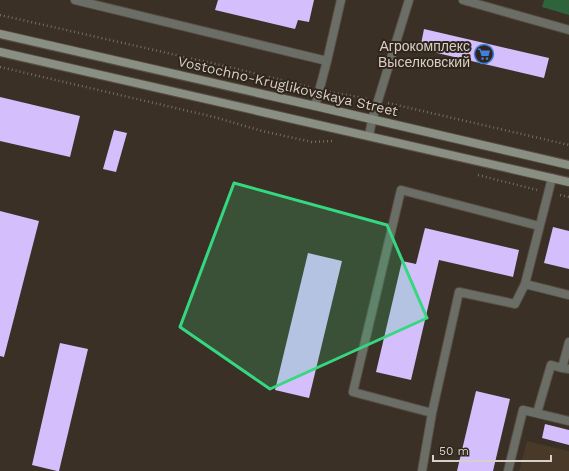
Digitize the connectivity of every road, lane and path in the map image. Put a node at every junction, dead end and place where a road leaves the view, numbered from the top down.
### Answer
1 (75, 0) edge
2 (341, 0) edge
3 (409, 0) edge
4 (463, 0) edge
5 (477, 2) edge
6 (0, 15) edge
7 (569, 30) edge
8 (0, 34) edge
9 (0, 52) edge
10 (327, 61) junction
11 (0, 67) edge
12 (318, 90) junction
13 (378, 101) junction
14 (314, 106) junction
15 (372, 120) junction
16 (369, 136) junction
17 (335, 141) dead end
18 (569, 145) edge
19 (569, 165) edge
20 (472, 174) dead end
21 (552, 178) junction
22 (569, 182) edge
23 (548, 193) junction
24 (569, 197) edge
25 (539, 226) junction
26 (525, 284) junction
27 (569, 295) edge
28 (569, 342) edge
29 (566, 368) edge
30 (432, 413) junction
31 (537, 413) junction
32 (569, 421) edge
33 (422, 471) edge
34 (508, 471) edge

1 - 10 street
2 - 10 street
3 - 13 street
4 - 5 street
5 - 7 street
6 - 12 path
8 - 14 street, Vostochno-Kruglikovskaya Street
9 - 16 street
10 - 12 street
11 - 17 path
12 - 13 path
12 - 14 street
13 - 15 street
13 - 18 path
14 - 15 street, Vostochno-Kruglikovskaya Street
15 - 16 street
15 - 19 street, Vostochno-Kruglikovskaya Street
16 - 21 street
20 - 23 path
21 - 22 street
21 - 23 street
23 - 24 path
23 - 25 street
25 - 26 street
25 - 30 street
26 - 27 street
26 - 30 street
28 - 29 street
29 - 31 street
30 - 33 street
31 - 32 street
31 - 34 street

